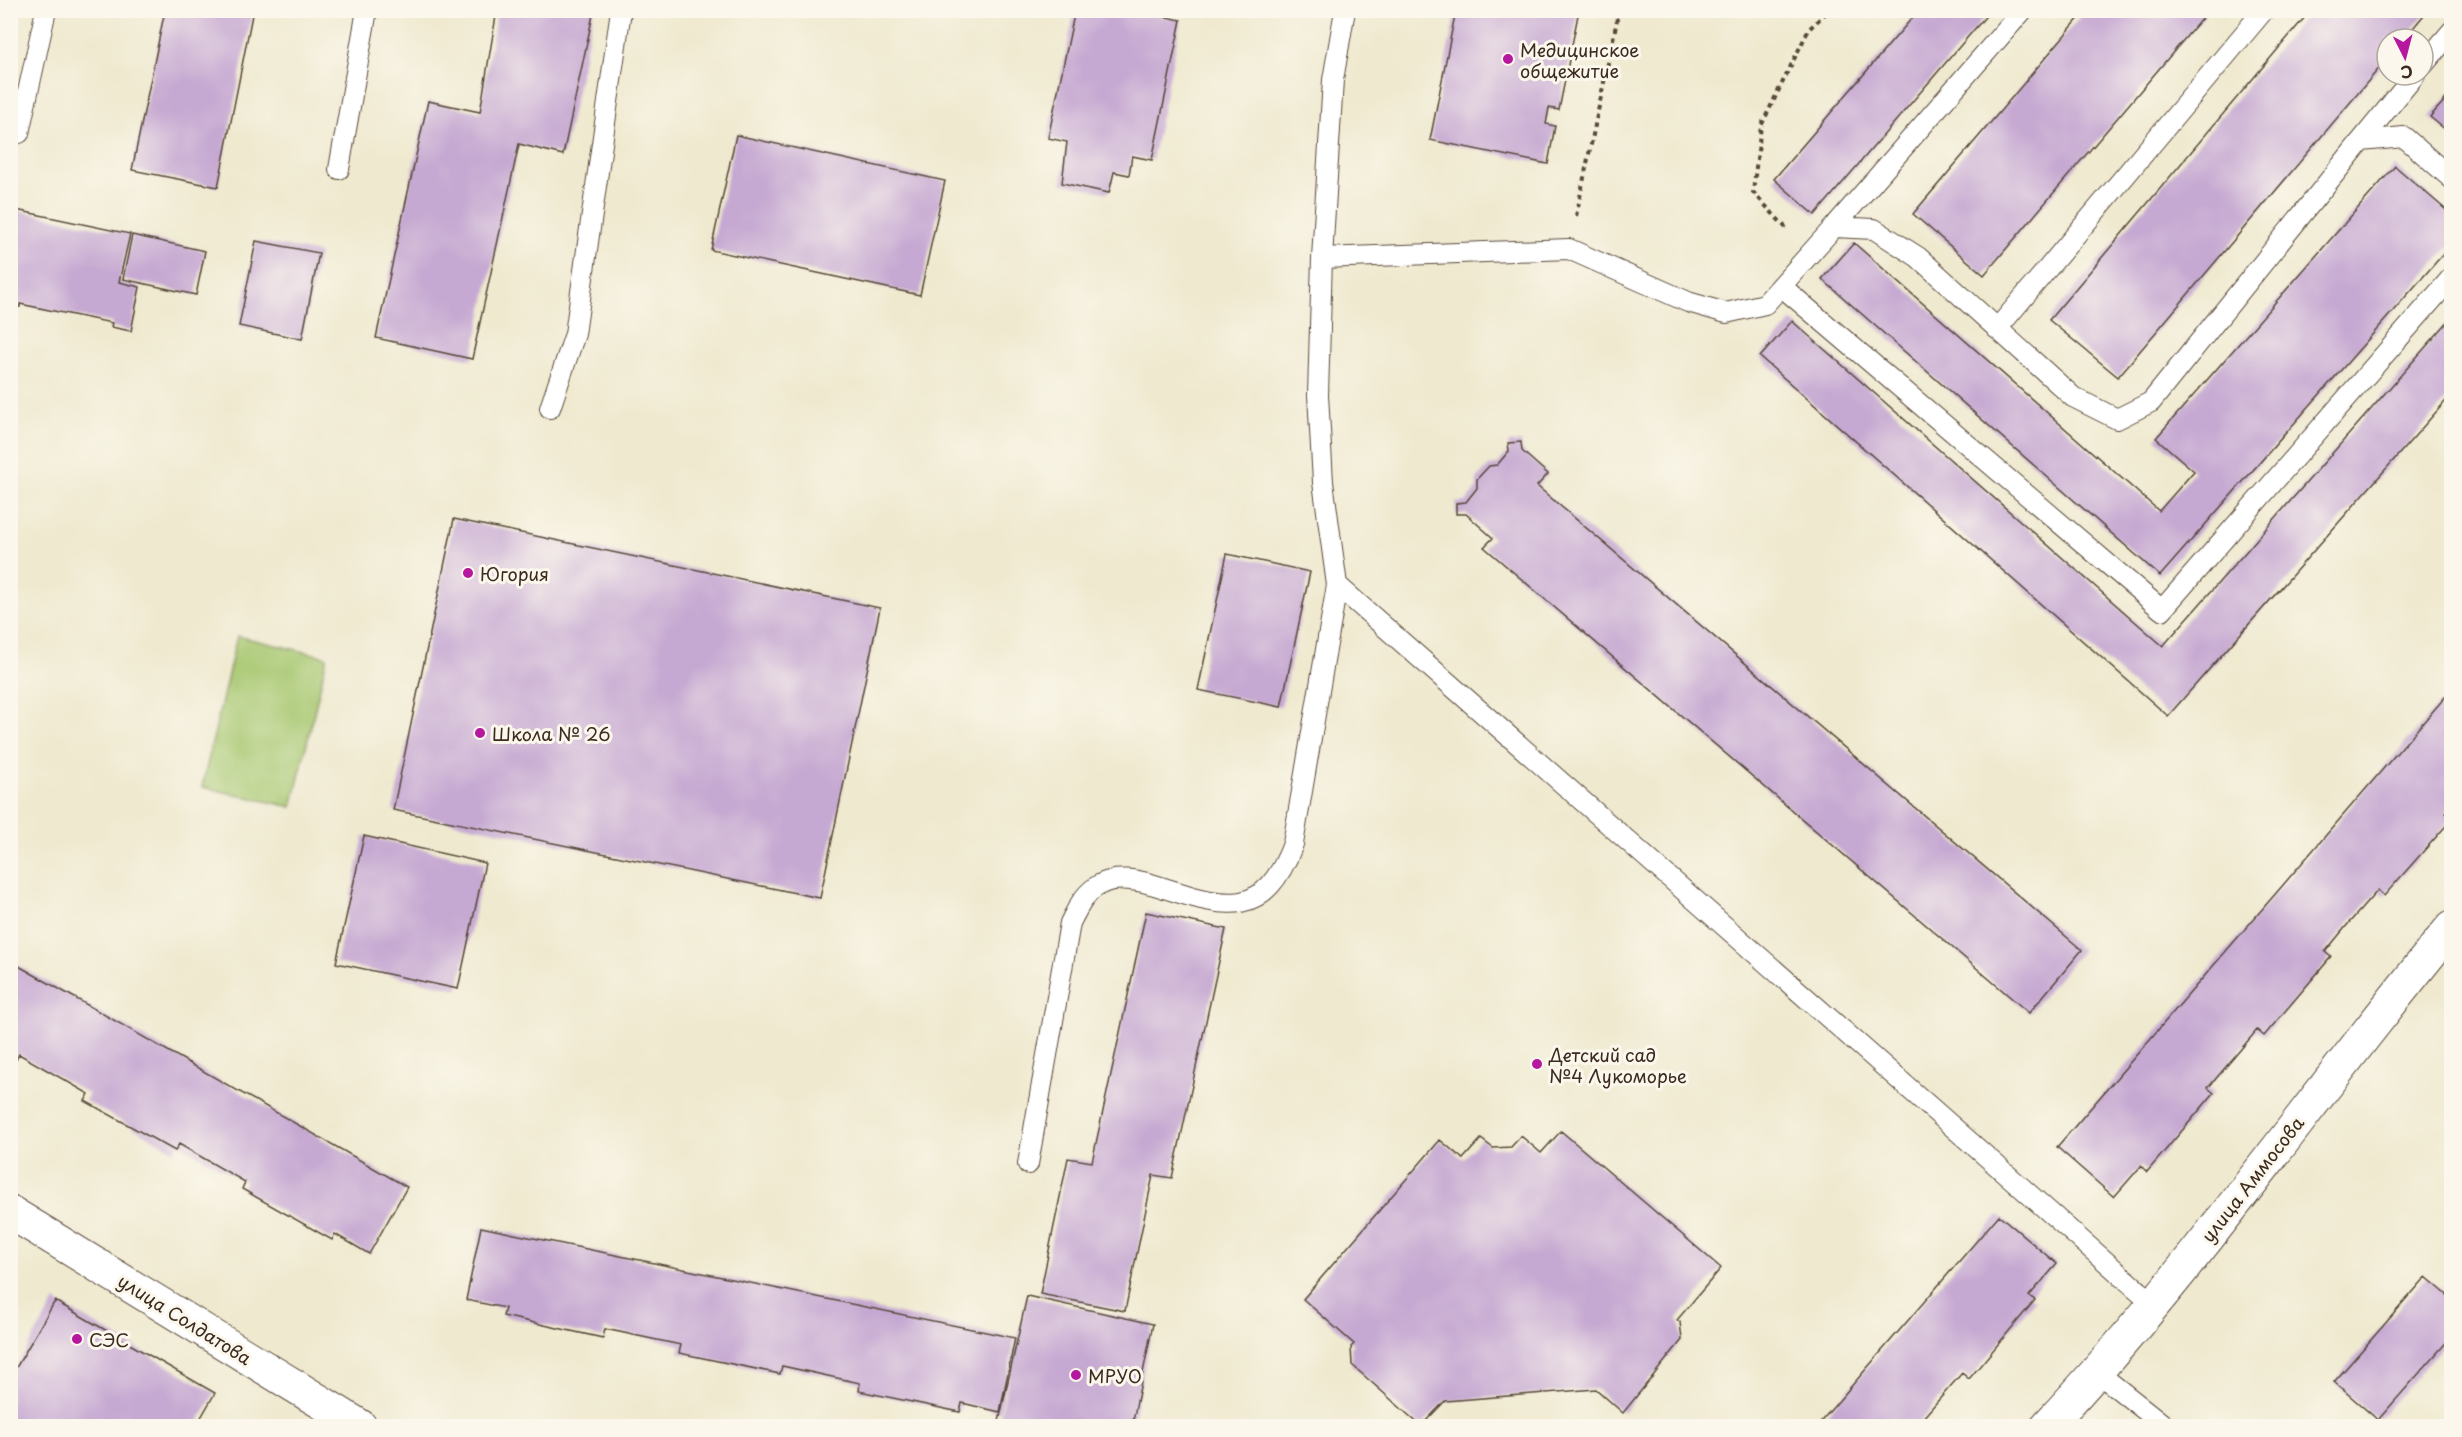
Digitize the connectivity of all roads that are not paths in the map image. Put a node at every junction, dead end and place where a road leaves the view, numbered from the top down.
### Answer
1 (46, 10) edge
2 (368, 10) edge
3 (621, 10) edge
4 (1346, 10) edge
5 (2023, 10) edge
6 (2264, 10) edge
7 (2451, 31) edge
8 (2435, 50) edge
9 (2405, 87) edge
10 (10, 131) edge
11 (2361, 141) junction
12 (339, 169) dead end
13 (2451, 179) edge
14 (1834, 227) junction
15 (1322, 258) junction
16 (2451, 277) edge
17 (1781, 286) junction
18 (1997, 329) junction
19 (550, 408) dead end
20 (1336, 585) junction
21 (2451, 927) edge
22 (1028, 1164) dead end
23 (10, 1212) edge
24 (2155, 1305) junction
25 (2098, 1373) junction
26 (360, 1426) edge
27 (2047, 1426) edge
28 (2165, 1426) edge

1 - 10 lane
2 - 12 lane
3 - 19 lane
4 - 15 lane
5 - 14 lane
6 - 18 lane
7 - 8 lane
9 - 11 lane
11 - 13 lane
11 - 18 lane
14 - 17 lane
14 - 18 lane
15 - 17 lane
15 - 20 lane
16 - 17 lane
20 - 22 lane
20 - 24 lane
21 - 24 street, улица Аммосова
23 - 26 street, улица Солдатова
24 - 25 street, улица Аммосова
25 - 27 street, улица Аммосова
25 - 28 lane

